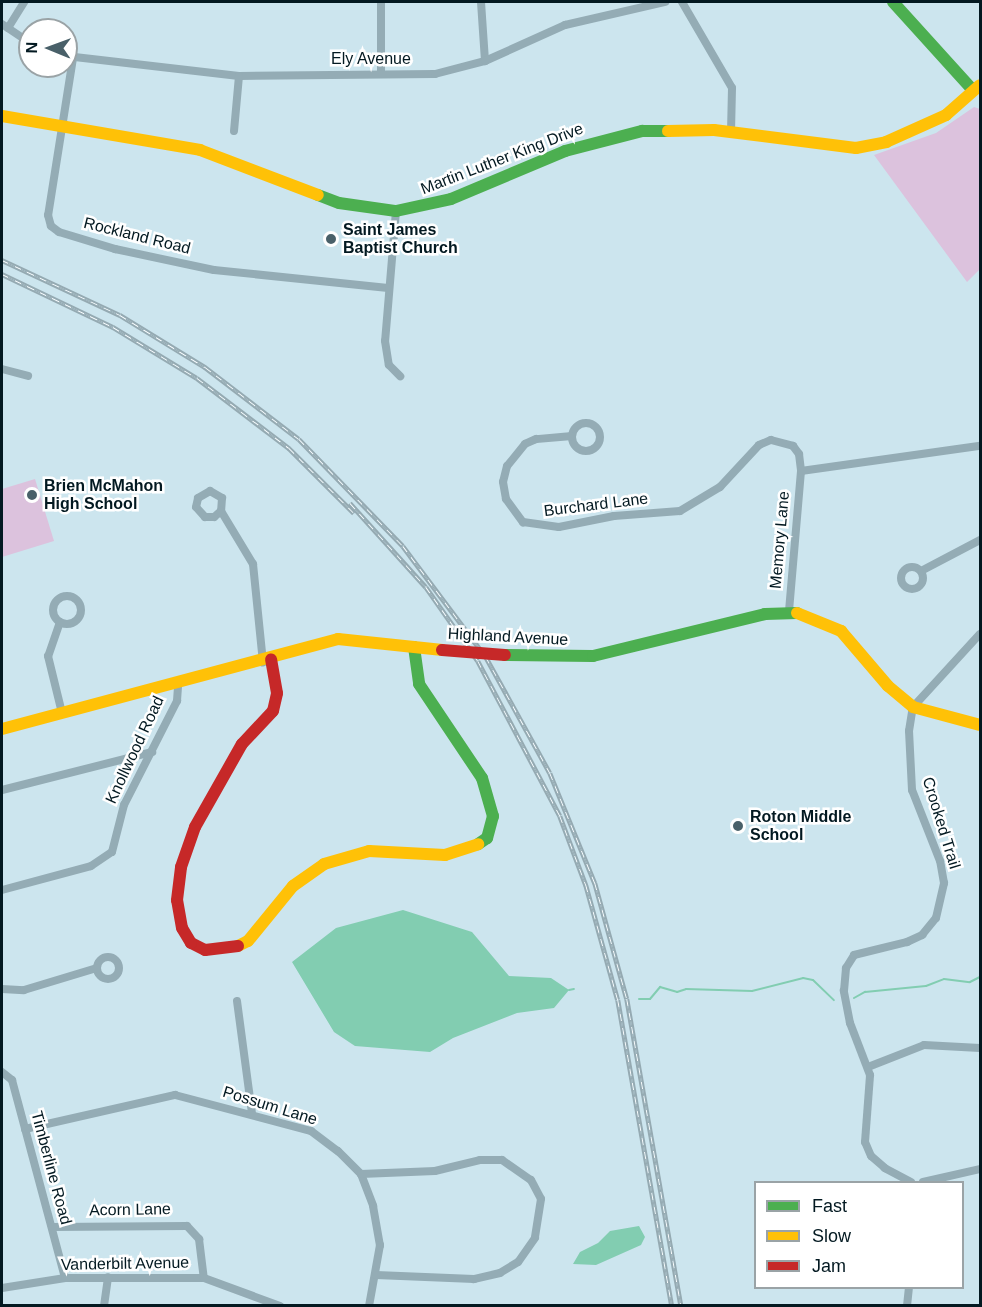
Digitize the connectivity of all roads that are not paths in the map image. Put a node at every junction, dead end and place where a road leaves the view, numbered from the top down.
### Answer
1 (24, 2) edge
2 (381, 2) edge
3 (481, 2) edge
4 (665, 2) edge
5 (682, 2) edge
6 (893, 2) edge
7 (5, 26) edge
8 (18, 35) edge
9 (78, 58) edge
10 (485, 61) junction
11 (381, 73) junction
12 (239, 76) junction
13 (67, 78) edge
14 (978, 91) edge
15 (2, 116) edge
16 (64, 126) junction
17 (234, 131) dead end
18 (730, 132) junction
19 (396, 210) junction
20 (388, 288) junction
21 (2, 369) edge
22 (28, 376) dead end
23 (400, 376) dead end
24 (572, 436) dead end
25 (981, 446) edge
26 (801, 471) junction
27 (221, 511) dead end
28 (981, 540) edge
29 (921, 571) dead end
30 (789, 611) junction
31 (60, 622) dead end
32 (981, 633) edge
33 (414, 647) junction
34 (267, 661) junction
35 (178, 685) junction
36 (913, 707) junction
37 (62, 713) junction
38 (981, 725) edge
39 (2, 729) edge
40 (152, 752) junction
41 (2, 790) edge
42 (2, 890) edge
43 (97, 969) dead end
44 (2, 989) edge
45 (237, 1001) dead end
46 (981, 1048) edge
47 (868, 1067) junction
48 (2, 1072) edge
49 (252, 1114) junction
50 (25, 1129) junction
51 (981, 1169) edge
52 (360, 1174) junction
53 (910, 1181) edge
54 (927, 1181) edge
55 (52, 1227) junction
56 (376, 1275) junction
57 (108, 1277) junction
58 (65, 1278) junction
59 (204, 1278) junction
60 (2, 1288) edge
61 (909, 1289) edge
62 (267, 1303) edge
63 (104, 1305) edge
64 (280, 1305) edge
65 (369, 1305) edge
66 (907, 1305) edge

1 - 7 street
2 - 11 street
3 - 10 street
4 - 10 street, Ely Avenue
5 - 18 street
6 - 14 street
7 - 8 street
9 - 12 street, Ely Avenue
10 - 11 street, Ely Avenue
11 - 12 street, Ely Avenue
12 - 17 street
13 - 16 street, Rockland Road
14 - 18 street, Martin Luther King Drive
15 - 16 street, Martin Luther King Drive
16 - 19 street, Martin Luther King Drive
16 - 20 street, Rockland Road
18 - 19 street, Martin Luther King Drive
19 - 20 street
20 - 23 street
21 - 22 street
24 - 26 street, Burchard Lane
25 - 26 street
26 - 30 street, Memory Lane
27 - 34 street
28 - 29 street
30 - 33 street, Highland Avenue, bridge
30 - 36 street, Highland Avenue
31 - 37 street
32 - 36 street
33 - 34 street, Highland Avenue
33 - 34 street
34 - 35 street, Highland Avenue
35 - 37 street, Highland Avenue
35 - 40 street, Knollwood Road
36 - 38 street, Highland Avenue
36 - 47 street, Crooked Trail
37 - 39 street, Highland Avenue
40 - 41 street
40 - 42 street, Knollwood Road
43 - 44 street
45 - 49 street
46 - 47 street
47 - 53 street, Crooked Trail
48 - 50 street, Timberline Road
49 - 50 street, Possum Lane
49 - 52 street, Possum Lane
50 - 55 street, Timberline Road
51 - 54 street
52 - 56 street, Possum Lane
52 - 56 street
55 - 58 street, Timberline Road
55 - 59 street, Acorn Lane
56 - 65 street, Possum Lane
57 - 58 street, Vanderbilt Avenue
57 - 59 street, Vanderbilt Avenue
57 - 63 street
58 - 60 street, Vanderbilt Avenue
59 - 62 street, Vanderbilt Avenue
61 - 66 street
62 - 64 street, Vanderbilt Avenue

